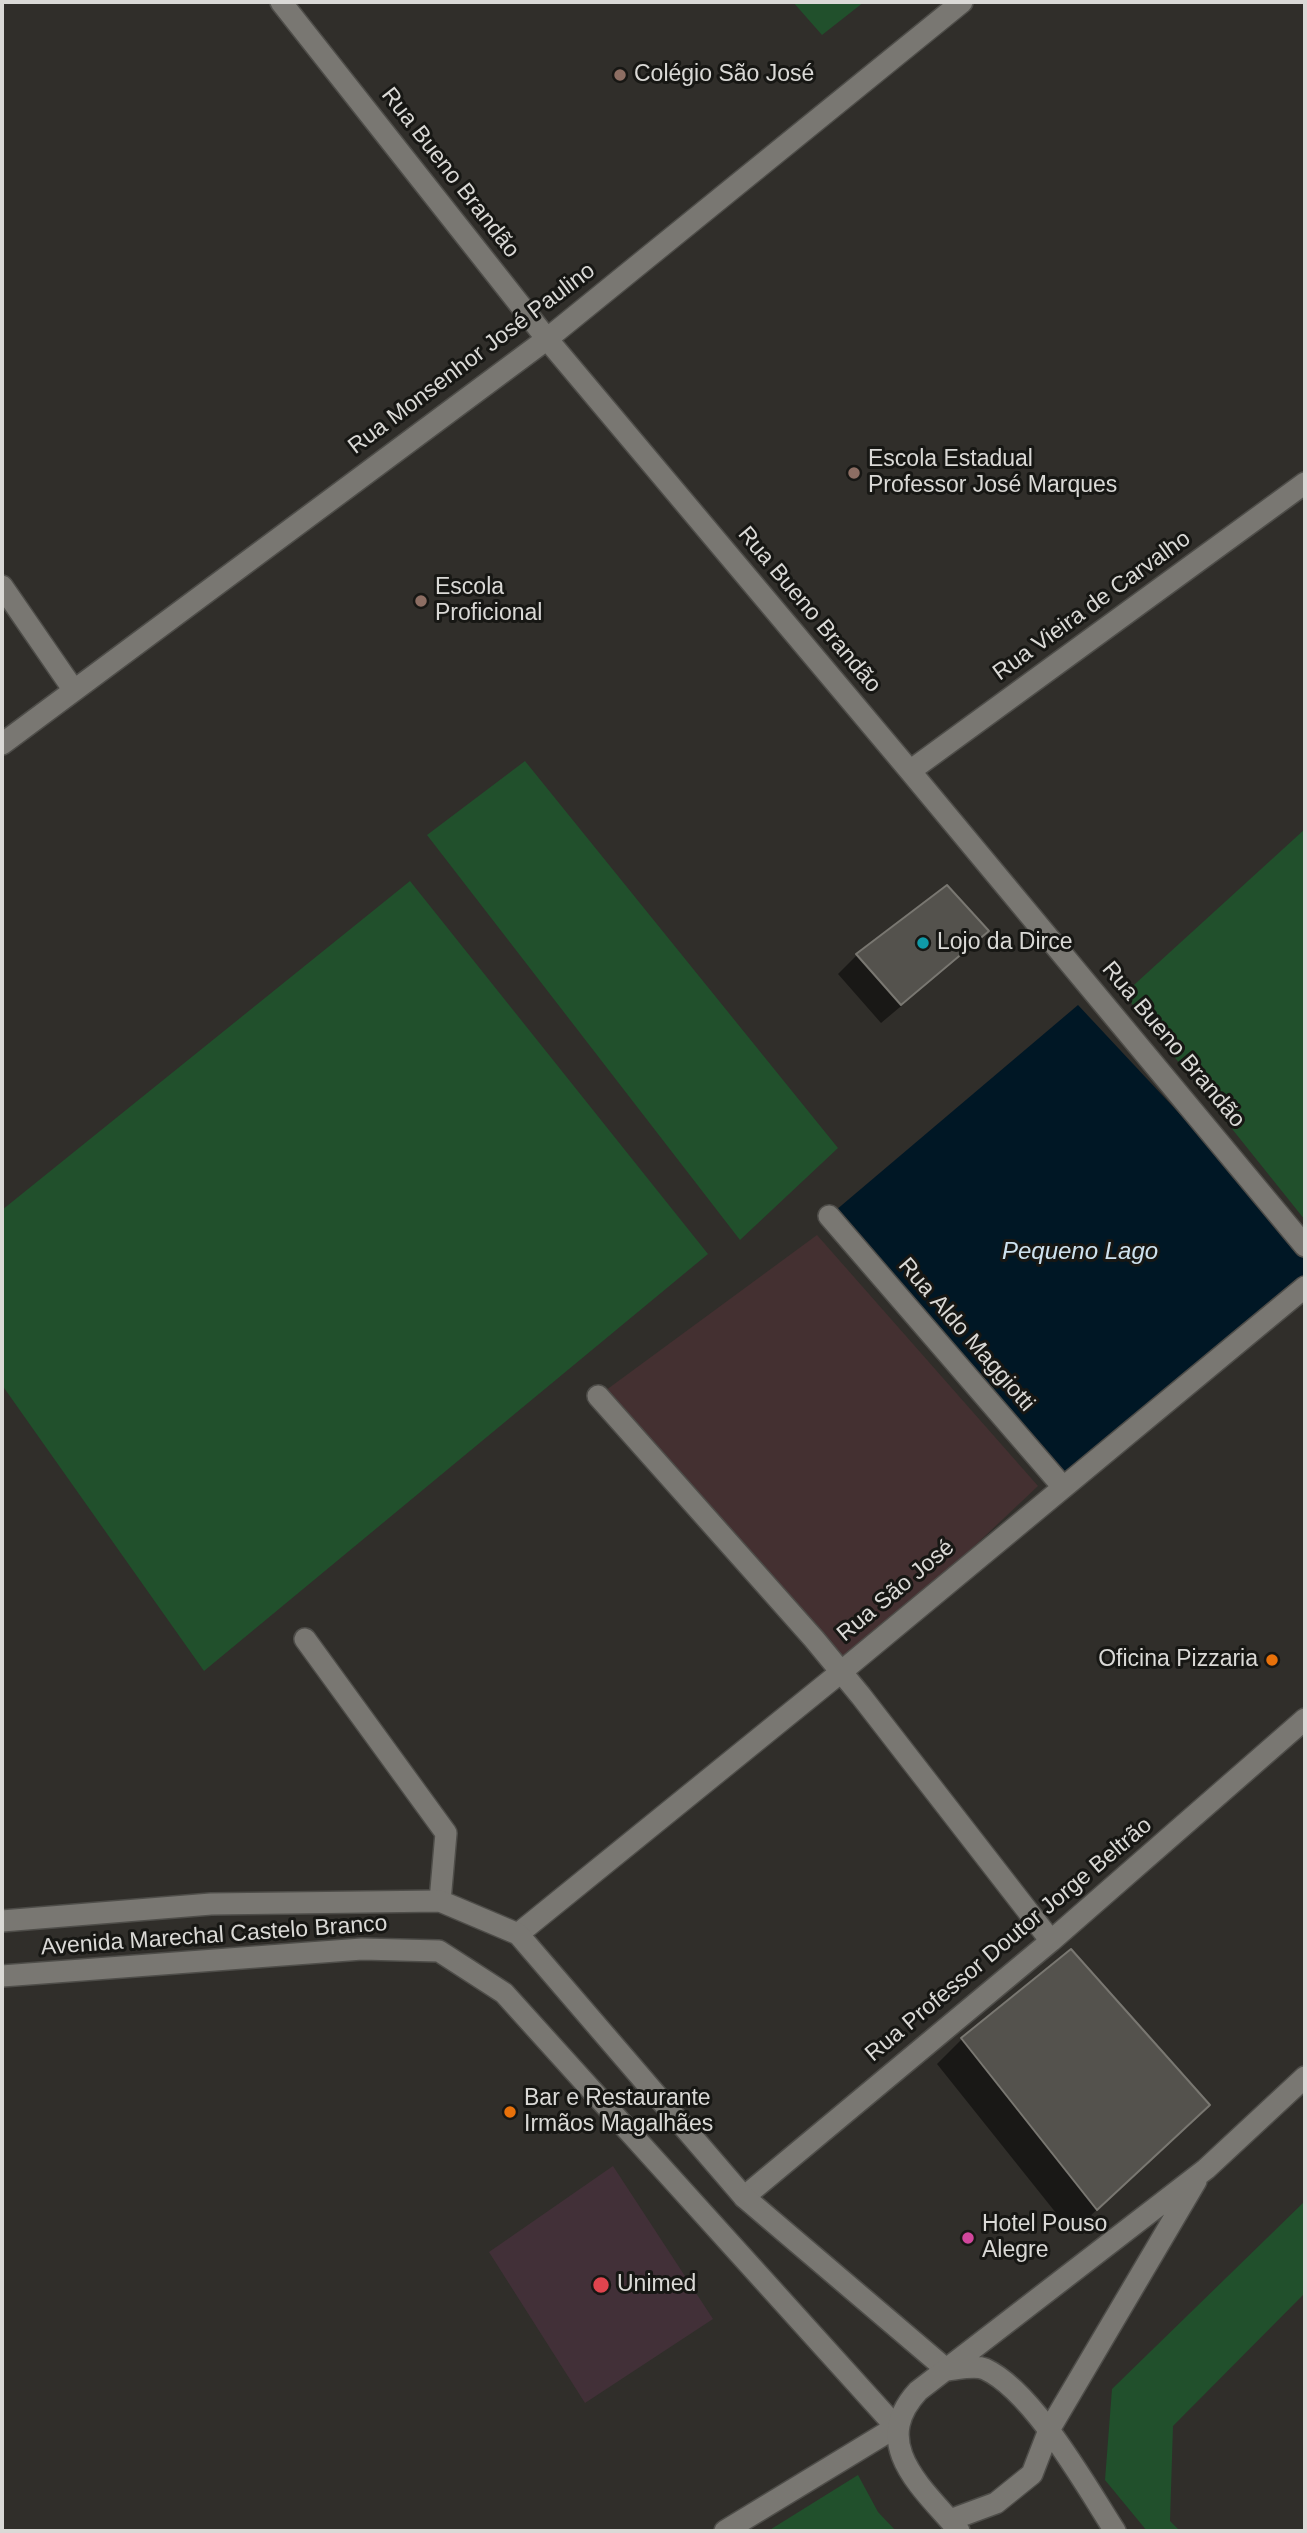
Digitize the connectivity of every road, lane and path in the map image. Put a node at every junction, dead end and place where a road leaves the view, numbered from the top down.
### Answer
1 (281, 2) edge
2 (962, 2) edge
3 (547, 339) junction
4 (1305, 483) edge
5 (2, 586) edge
6 (73, 689) junction
7 (2, 744) edge
8 (910, 771) junction
9 (829, 1216) dead end
10 (1305, 1246) edge
11 (1305, 1287) edge
12 (598, 1396) dead end
13 (1063, 1487) junction
14 (305, 1639) dead end
15 (841, 1672) junction
16 (1305, 1719) edge
17 (440, 1901) junction
18 (2, 1921) edge
19 (518, 1934) junction
20 (1051, 1941) junction
21 (2, 1976) edge
22 (1305, 2077) edge
23 (1202, 2172) junction
24 (744, 2197) junction
25 (947, 2370) junction
26 (896, 2427) junction
27 (1049, 2430) junction
28 (954, 2526) edge
29 (725, 2531) edge
30 (1115, 2531) edge

1 - 3 street, Rua Bueno Brandão
2 - 3 street, Rua Monsenhor José Paulino
3 - 6 street, Rua Monsenhor José Paulino
3 - 8 street, Rua Bueno Brandão
4 - 8 street, Rua Vieira de Carvalho
5 - 6 street
6 - 7 street, Rua Monsenhor José Paulino
8 - 10 street, Rua Bueno Brandão
9 - 13 street, Rua Aldo Maggiotti
11 - 13 street, Rua São José
12 - 15 street
13 - 15 street, Rua São José
14 - 17 street
15 - 19 street, Rua São José
15 - 20 street
16 - 20 street, Rua Professor Doutor Jorge Beltrão
17 - 18 street, Avenida Marechal Castelo Branco
17 - 19 street, Avenida Marechal Castelo Branco
19 - 24 street, Avenida Marechal Castelo Branco
20 - 24 street, Rua Professor Doutor Jorge Beltrão
21 - 26 street, Avenida Marechal Castelo Branco
22 - 23 street
23 - 25 street
23 - 27 street
24 - 25 street, Avenida Marechal Castelo Branco
25 - 26 street
25 - 27 street
26 - 28 street
26 - 29 street
27 - 28 street
27 - 30 street

